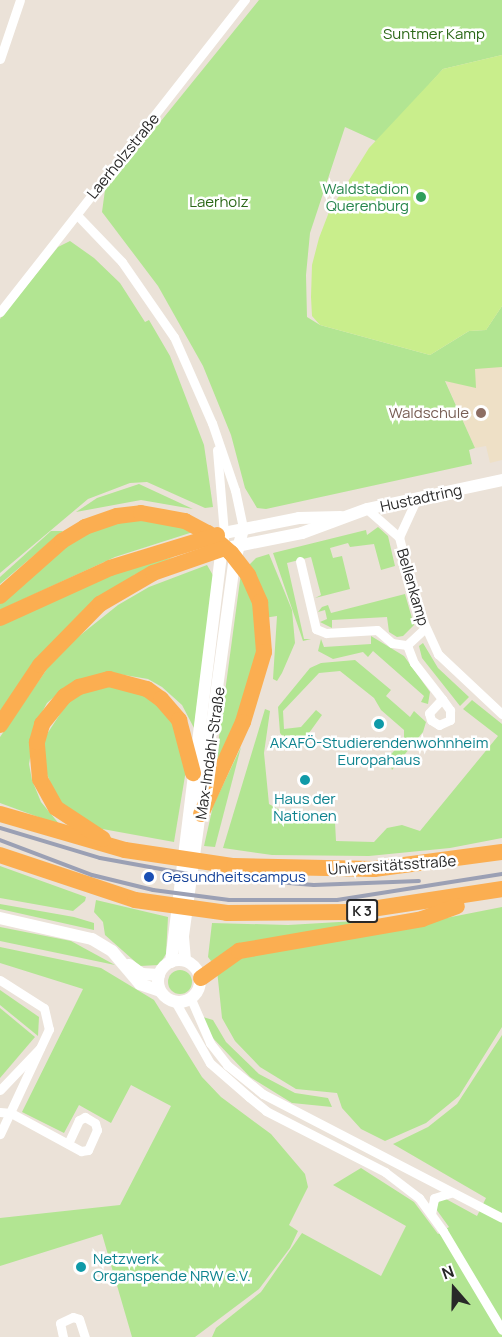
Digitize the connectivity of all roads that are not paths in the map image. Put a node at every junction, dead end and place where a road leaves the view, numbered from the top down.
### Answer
1 (20, 0) edge
2 (245, 0) edge
3 (0, 59) edge
4 (77, 214) junction
5 (0, 312) edge
6 (215, 430) junction
7 (502, 480) edge
8 (416, 500) junction
9 (367, 509) junction
10 (341, 517) junction
11 (243, 529) junction
12 (399, 537) junction
13 (223, 541) junction
14 (239, 546) junction
15 (300, 561) dead end
16 (0, 596) edge
17 (0, 618) edge
18 (424, 629) junction
19 (407, 645) junction
20 (442, 699) dead end
21 (502, 714) edge
22 (0, 725) edge
23 (193, 773) junction
24 (0, 814) edge
25 (201, 814) junction
26 (125, 850) junction
27 (502, 852) edge
28 (0, 855) edge
29 (500, 890) edge
30 (0, 918) edge
31 (185, 960) junction
32 (122, 961) junction
33 (171, 962) junction
34 (159, 975) junction
35 (201, 978) junction
36 (0, 980) edge
37 (160, 991) junction
38 (191, 999) junction
39 (176, 1003) junction
40 (42, 1046) junction
41 (0, 1090) edge
42 (0, 1112) edge
43 (11, 1113) junction
44 (0, 1134) edge
45 (343, 1135) junction
46 (68, 1144) dead end
47 (336, 1148) junction
48 (450, 1193) junction
49 (431, 1214) junction
50 (502, 1218) edge
51 (502, 1330) edge
52 (63, 1337) edge
53 (85, 1337) edge

1 - 3 street
2 - 4 street, Laerholzstraße
4 - 5 street, Laerholzstraße
4 - 6 street
6 - 11 street
6 - 13 street
7 - 8 street, Hustadtring
8 - 9 street, Hustadtring
8 - 12 street, Bellenkamp
9 - 10 street, Hustadtring
9 - 12 street, Bellenkamp
10 - 11 street, Hustadtring
10 - 14 street, Hustadtring
11 - 13 street, Hustadtring
11 - 14 street
12 - 18 street, Bellenkamp
13 - 14 street, Hustadtring
13 - 17 highway
13 - 22 highway
13 - 23 street, Max-Imdahl-Straße
14 - 25 street, Max-Imdahl-Straße
15 - 19 street
16 - 25 highway
18 - 19 street
18 - 21 street, Bellenkamp
19 - 20 street
23 - 26 highway
23 - 33 street, Max-Imdahl-Straße
24 - 26 highway, Universitätsstraße
25 - 31 street, Max-Imdahl-Straße
26 - 27 highway, Universitätsstraße
28 - 29 highway, K 3
29 - 35 highway
30 - 32 street
31 - 33 street
31 - 35 street
32 - 34 street
32 - 37 street
33 - 34 street
34 - 37 street
35 - 38 street
36 - 40 street
37 - 39 street
38 - 39 street
38 - 45 street
39 - 47 street
40 - 41 street
40 - 43 street
42 - 43 street
43 - 44 street
43 - 46 street
45 - 47 street
45 - 48 street
47 - 49 street
48 - 49 street
48 - 50 street
49 - 51 street
52 - 53 street

